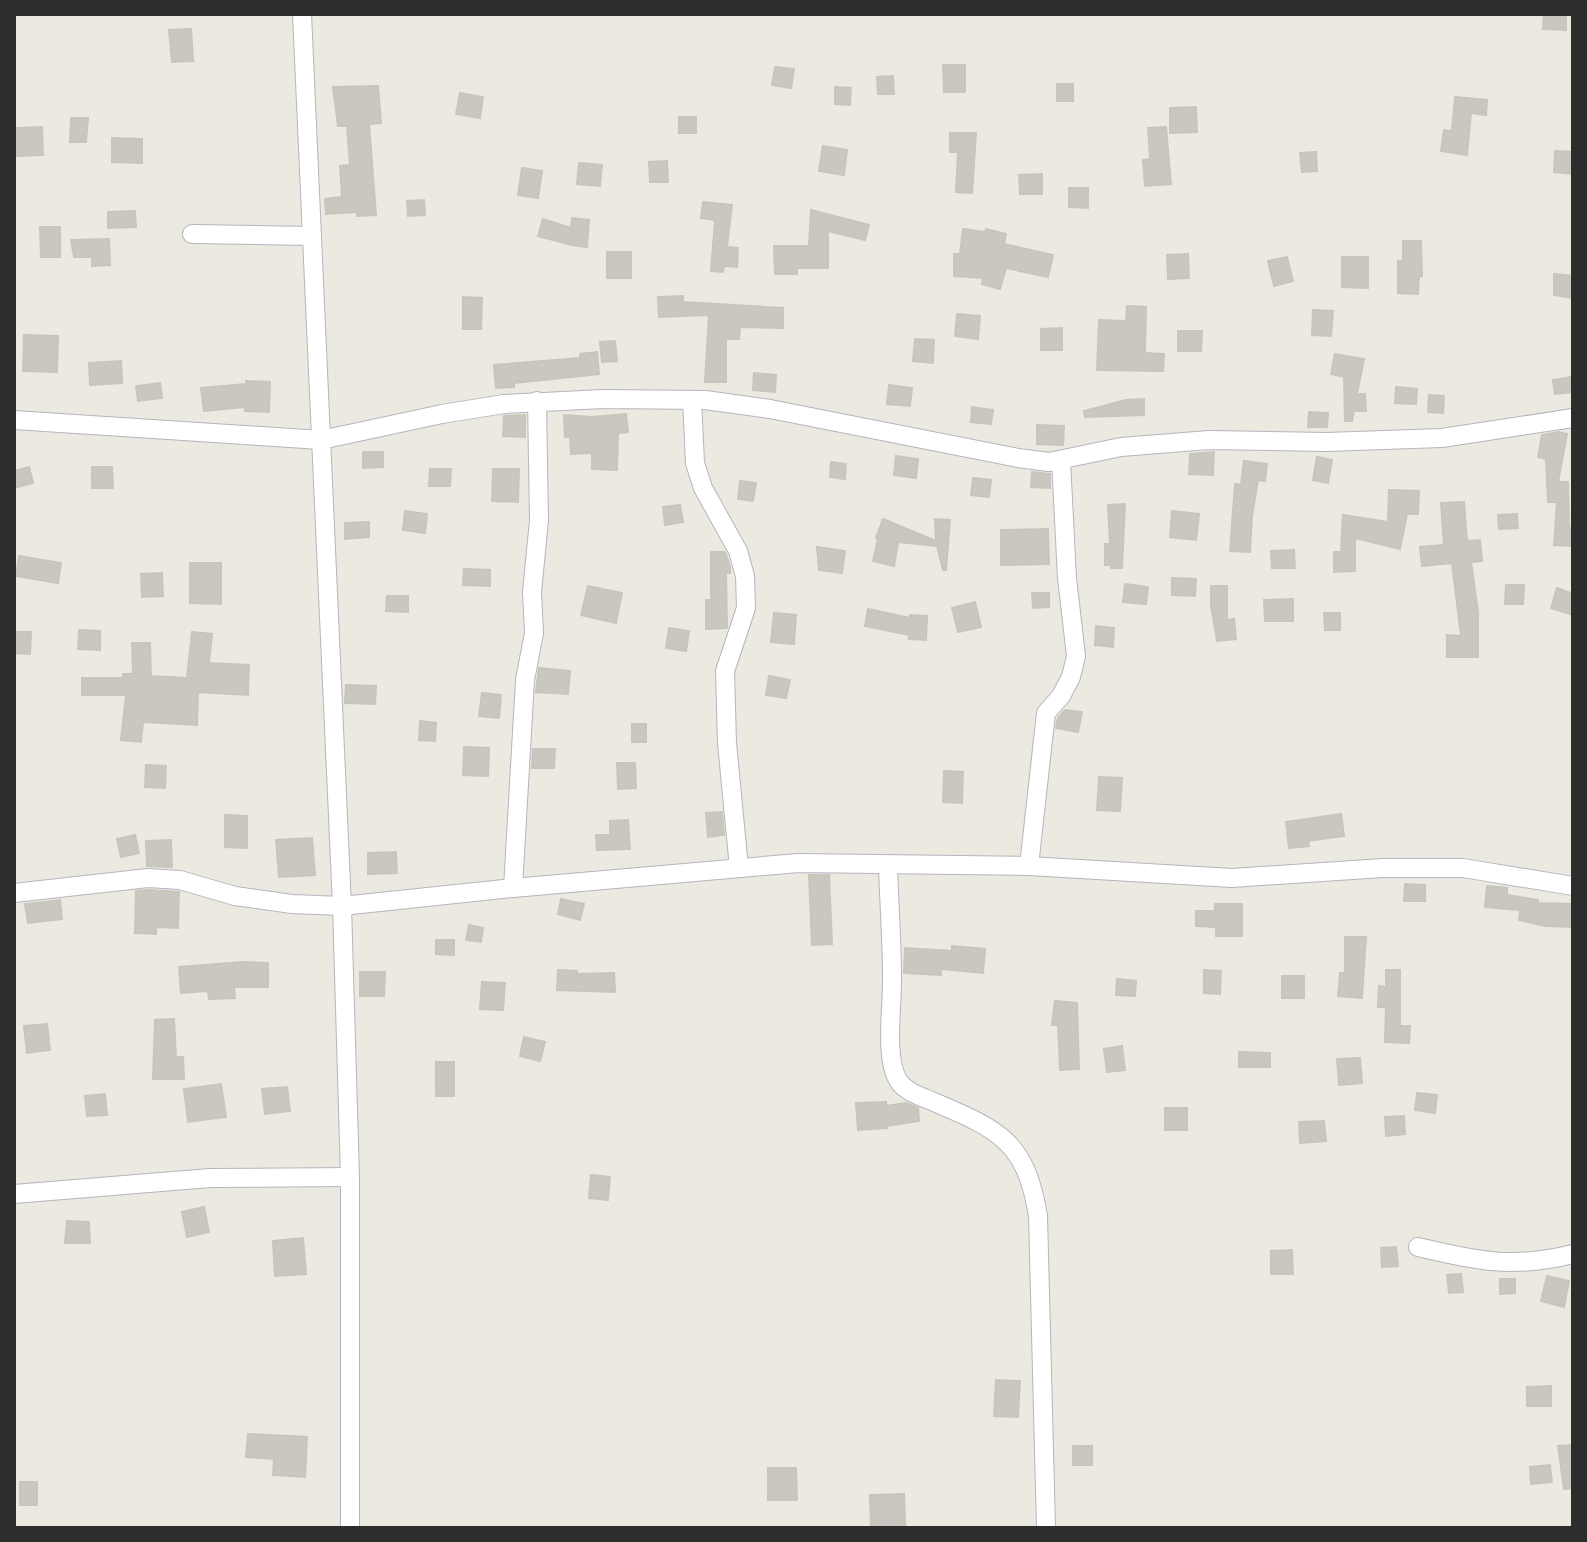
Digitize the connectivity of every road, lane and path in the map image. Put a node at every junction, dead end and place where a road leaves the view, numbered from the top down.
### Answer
1 (302, 14) edge
2 (192, 234) dead end
3 (312, 236) junction
4 (692, 400) junction
5 (537, 401) junction
6 (1573, 418) edge
7 (14, 420) edge
8 (321, 440) junction
9 (1061, 460) junction
10 (888, 866) junction
11 (1029, 866) junction
12 (739, 868) junction
13 (1573, 886) edge
14 (513, 888) junction
15 (14, 893) edge
16 (342, 906) junction
17 (350, 1177) junction
18 (14, 1194) edge
19 (1418, 1247) dead end
20 (1573, 1254) edge
21 (350, 1528) edge
22 (1046, 1528) edge

1 - 3 street
2 - 3 street
3 - 8 street
4 - 5 street
4 - 9 street
4 - 12 street
5 - 8 street
5 - 14 street
6 - 9 street
7 - 8 street
8 - 16 street
9 - 11 street
10 - 11 street
10 - 12 street
10 - 22 street
11 - 13 street
12 - 14 street
14 - 16 street
15 - 16 street
16 - 17 street
17 - 18 street
17 - 21 street
19 - 20 street

